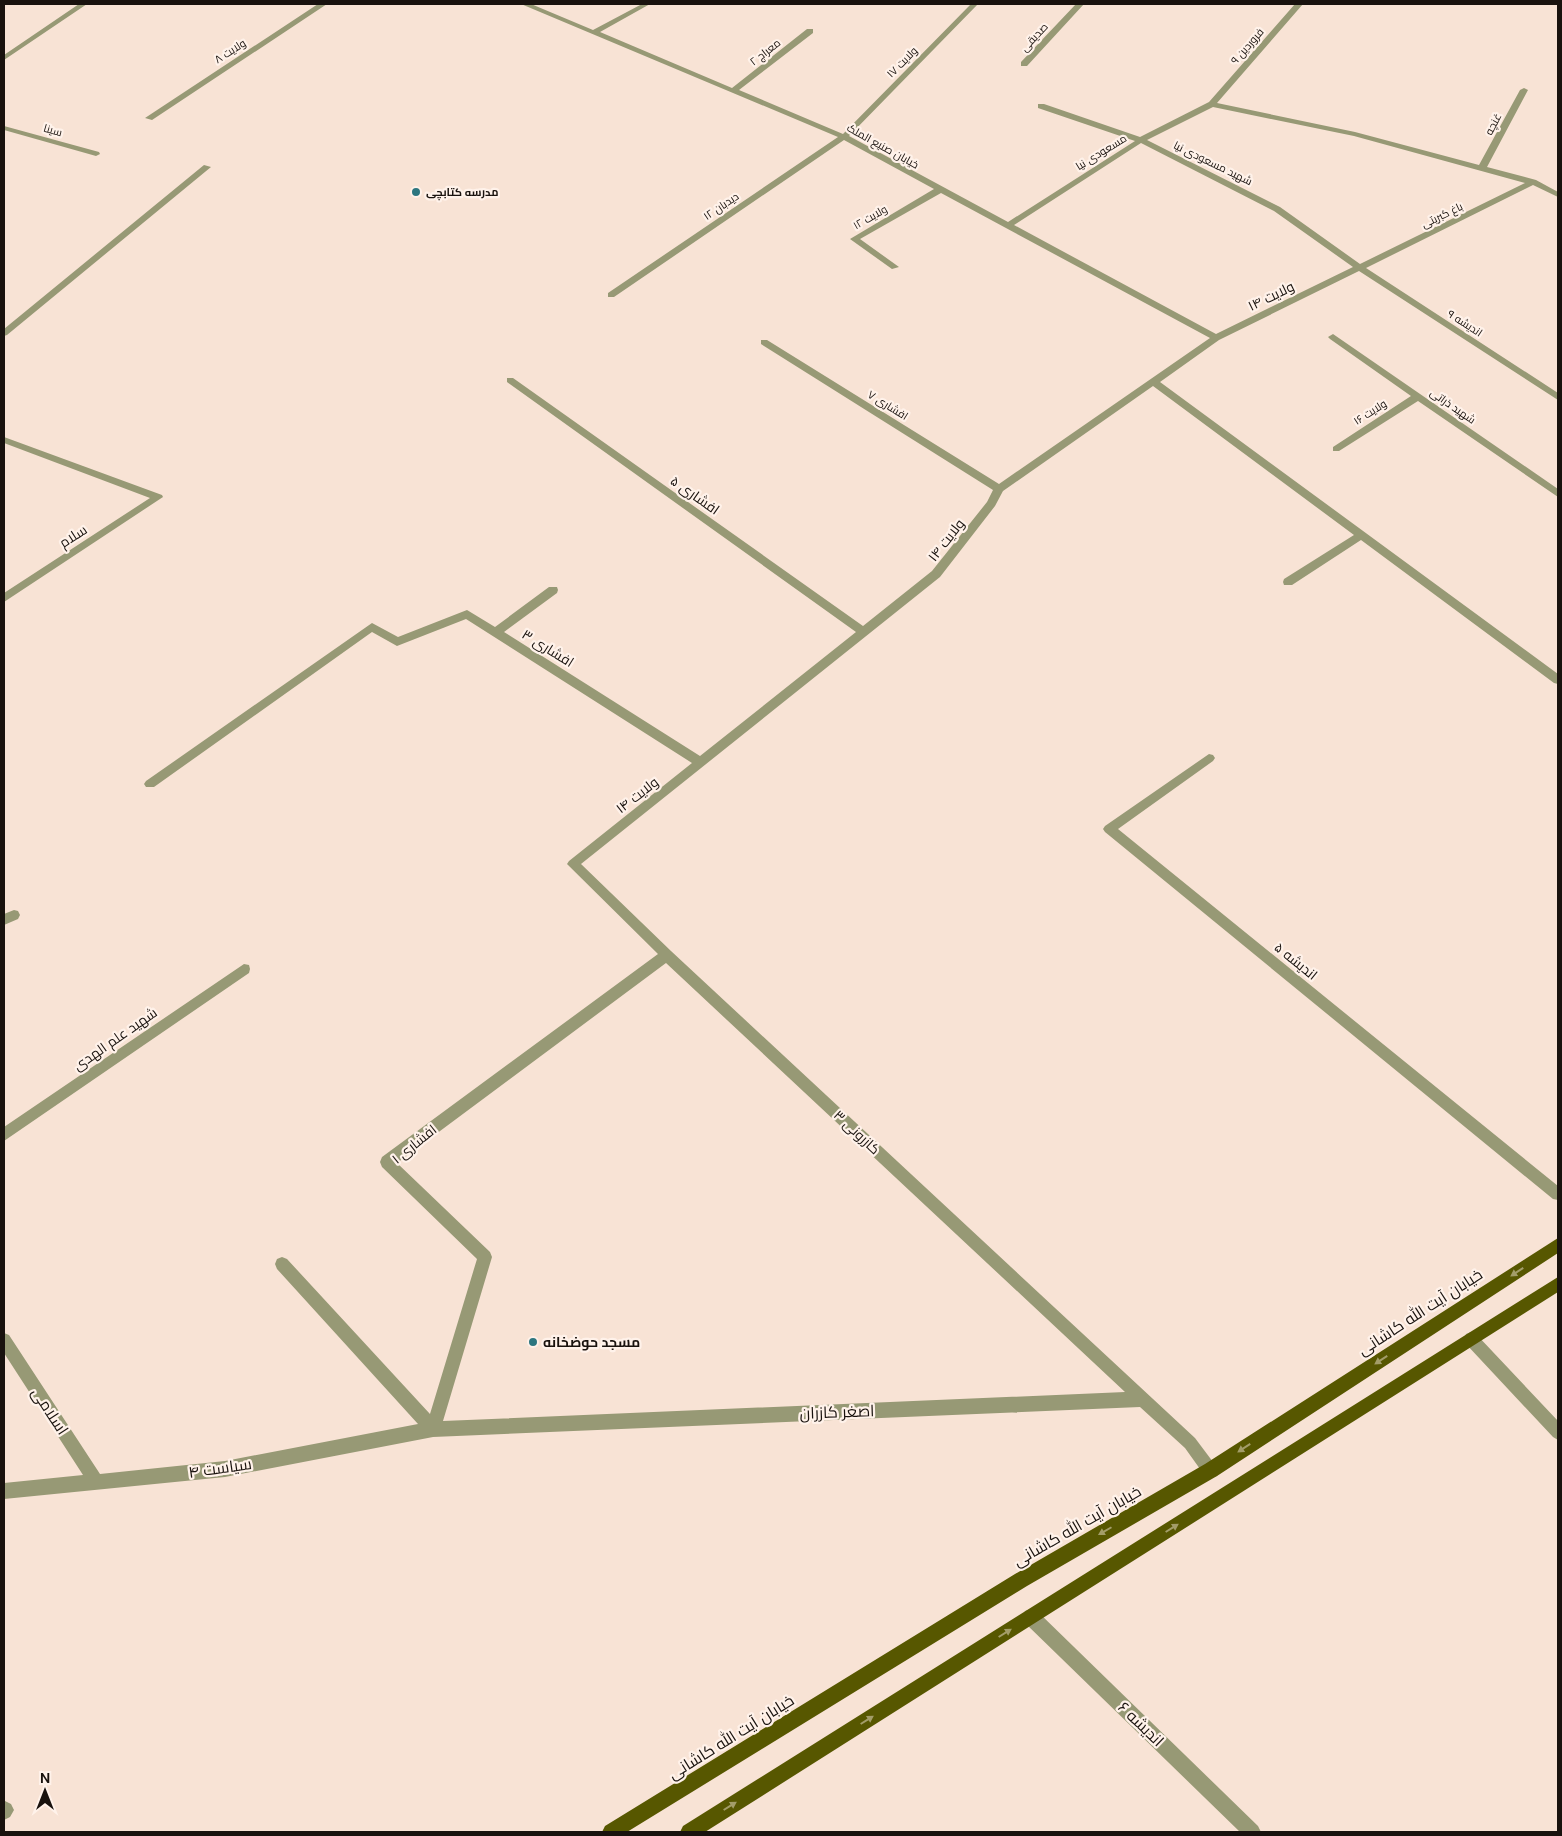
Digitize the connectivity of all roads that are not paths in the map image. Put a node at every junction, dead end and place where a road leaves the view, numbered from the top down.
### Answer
1 (83, 4) edge
2 (323, 4) edge
3 (525, 4) edge
4 (648, 4) edge
5 (975, 4) edge
6 (1080, 4) edge
7 (1299, 4) edge
8 (810, 31) dead end
9 (592, 33) junction
10 (4, 58) edge
11 (1024, 64) dead end
12 (1524, 90) dead end
13 (733, 91) junction
14 (1212, 104) junction
15 (1041, 106) dead end
16 (149, 118) dead end
17 (4, 128) edge
18 (844, 137) junction
19 (1141, 140) junction
20 (96, 154) dead end
21 (207, 167) dead end
22 (1482, 168) junction
23 (1533, 182) junction
24 (939, 190) junction
25 (1558, 195) edge
26 (1007, 226) junction
27 (895, 266) dead end
28 (1360, 268) junction
29 (611, 295) dead end
30 (4, 333) edge
31 (1333, 337) dead end
32 (1216, 338) junction
33 (764, 342) dead end
34 (510, 380) dead end
35 (1154, 382) junction
36 (1418, 396) junction
37 (1558, 397) edge
38 (4, 440) edge
39 (1336, 449) dead end
40 (999, 490) junction
41 (1558, 494) edge
42 (1362, 535) junction
43 (1288, 582) dead end
44 (554, 590) dead end
45 (4, 598) edge
46 (496, 632) junction
47 (864, 632) junction
48 (1558, 680) edge
49 (1208, 758) dead end
50 (700, 762) junction
51 (150, 784) dead end
52 (573, 864) joint
53 (667, 955) junction
54 (244, 969) dead end
55 (4, 1135) edge
56 (1558, 1194) edge
57 (1558, 1245) edge
58 (282, 1264) dead end
59 (1558, 1284) edge
60 (4, 1340) edge
61 (1471, 1340) junction
62 (1143, 1399) junction
63 (433, 1429) junction
64 (1558, 1432) edge
65 (1211, 1470) junction
66 (96, 1481) junction
67 (4, 1492) edge
68 (1031, 1617) junction
69 (611, 1832) edge
70 (689, 1832) edge
71 (1252, 1832) edge

1 - 10 street
2 - 16 street, ولایت ۸
3 - 9 street, خیابان صنیع الملک
4 - 9 street
5 - 18 street, ولایت ۱۷
6 - 11 street, صدیقی
7 - 14 street, فروردین ۹
8 - 13 street, معراج ۲
9 - 13 street, خیابان صنیع الملک
12 - 22 street, غنچه
13 - 18 street, خیابان صنیع الملک
14 - 19 street, مسعودی نیا
14 - 22 street
15 - 19 street, شهید مسعودی نیا
17 - 20 street, سینا
18 - 24 street, خیابان صنیع الملک
18 - 29 street, دیدبان ۱۲
19 - 26 street, مسعودی نیا
19 - 28 street, شهید مسعودی نیا
21 - 30 street
22 - 23 street
23 - 25 street
23 - 28 street, باغ کبریتی
24 - 26 street, خیابان صنیع الملک
24 - 27 street, ولایت ۱۲
26 - 32 street, خیابان صنیع الملک
28 - 32 street, ولایت ۱۴
28 - 37 street, اندیشه ۹
31 - 36 street, شهید ذراتی
32 - 35 street, ولایت ۱۴
33 - 40 street, افشاری ۷
34 - 47 street, افشاری ۵
35 - 40 street, ولایت ۱۴
35 - 42 street
36 - 39 street, ولایت ۱۶
36 - 41 street, شهید ذراتی
38 - 45 street, سلام
40 - 47 street, ولایت ۱۴
42 - 43 street
42 - 48 street
44 - 46 street
46 - 50 street, افشاری ۳
46 - 51 street, افشاری ۳
47 - 50 street, ولایت ۱۴
49 - 56 street, اندیشه ۵
50 - 52 street, ولایت ۱۴
52 - 53 street, کازرونی ۳
53 - 62 street, کازرونی ۳
53 - 63 street, افشاری ۱
54 - 55 street, شهید علم الهدی
57 -> 65 main road, خیابان آیت الله کاشانی
58 - 63 street
59 - 61 main road
60 - 66 street, اسلامی
61 - 64 street
68 -> 61 main road
62 - 63 street, اصغر کازران
62 - 65 street
63 - 66 street, سیاست ۴
65 -> 69 main road, خیابان آیت الله کاشانی
66 - 67 street, سیاست ۴
70 -> 68 main road
68 - 71 street, اندیشه ۶

